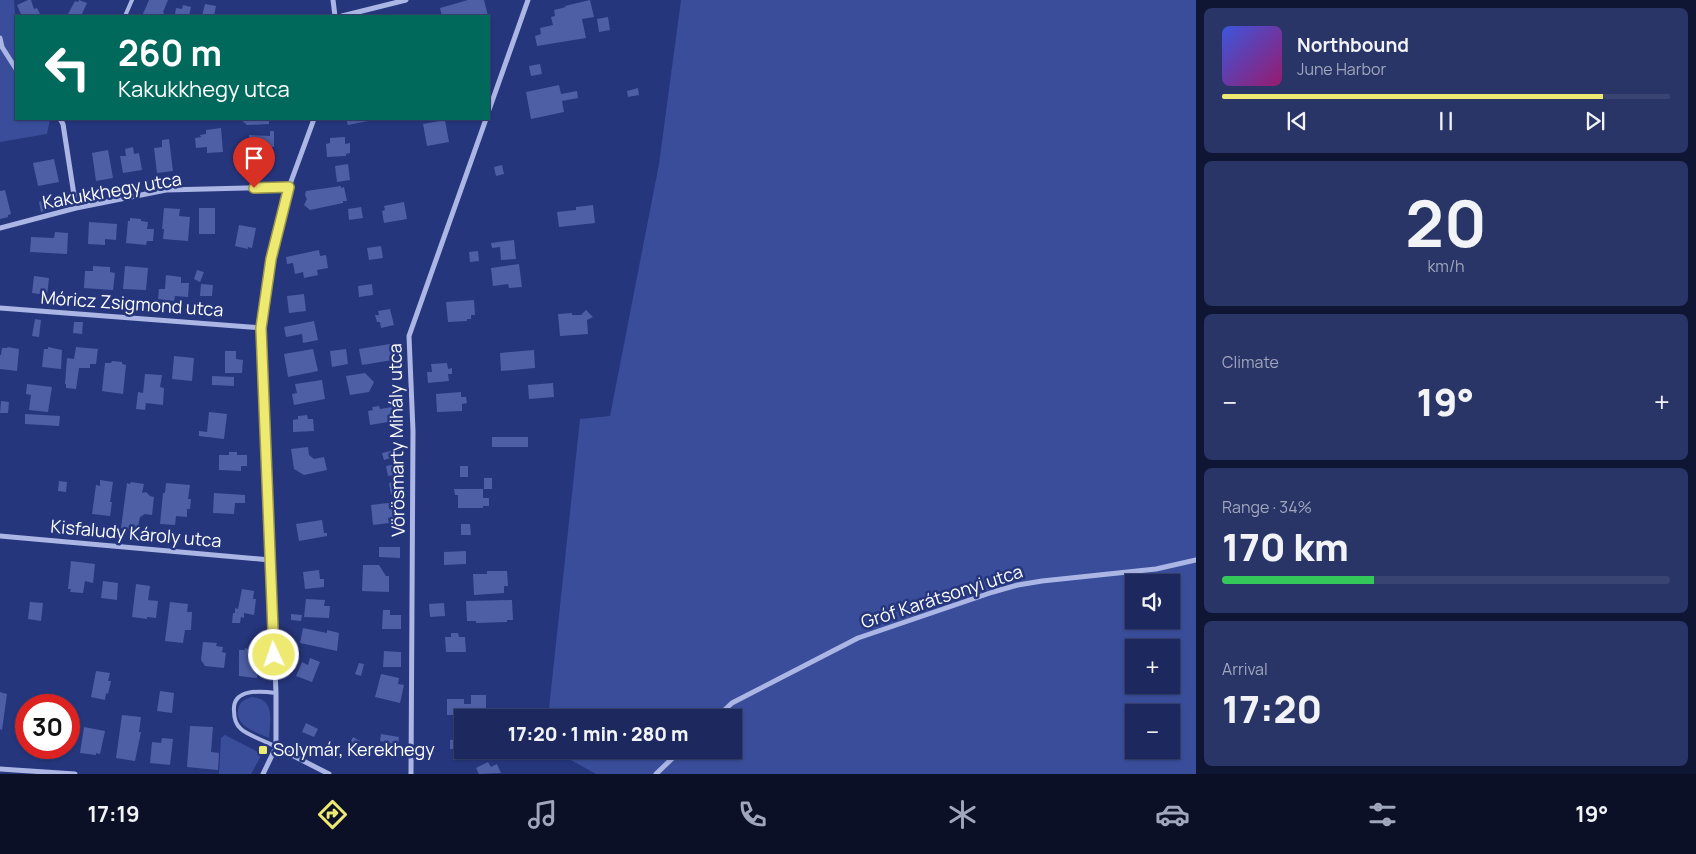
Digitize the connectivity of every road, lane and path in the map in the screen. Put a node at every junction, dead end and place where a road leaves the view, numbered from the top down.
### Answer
1 (132, 0) edge
2 (406, 0) edge
3 (528, 0) edge
4 (332, 2) edge
5 (125, 15) edge
6 (335, 15) edge
7 (346, 15) edge
8 (0, 38) edge
9 (15, 66) edge
10 (490, 107) edge
11 (61, 120) edge
12 (314, 120) edge
13 (486, 120) edge
14 (289, 187) junction
15 (76, 208) junction
16 (0, 228) edge
17 (0, 308) edge
18 (261, 328) junction
19 (0, 536) edge
20 (270, 560) junction
21 (1196, 560) edge
22 (276, 693) junction
23 (726, 709) edge
24 (276, 747) junction
25 (671, 759) edge
26 (0, 769) edge
27 (75, 774) edge
28 (263, 774) edge
29 (330, 774) edge
30 (411, 774) edge
31 (656, 774) edge

1 - 5 lane
2 - 7 street
3 - 10 street
4 - 6 street
8 - 9 street
11 - 15 street
12 - 14 street
13 - 30 street, Vörösmarty Mihály utca
14 - 15 street, Kakukkhegy utca
14 - 18 street
15 - 16 street, Kakukkhegy utca
17 - 18 street, Móricz Zsigmond utca
18 - 20 street
19 - 20 street, Kisfaludy Károly utca
20 - 22 street
21 - 23 street, Gróf Karátsonyi utca
22 - 24 street
22 - 24 lane
24 - 28 street
24 - 29 street
25 - 31 street
26 - 27 street

